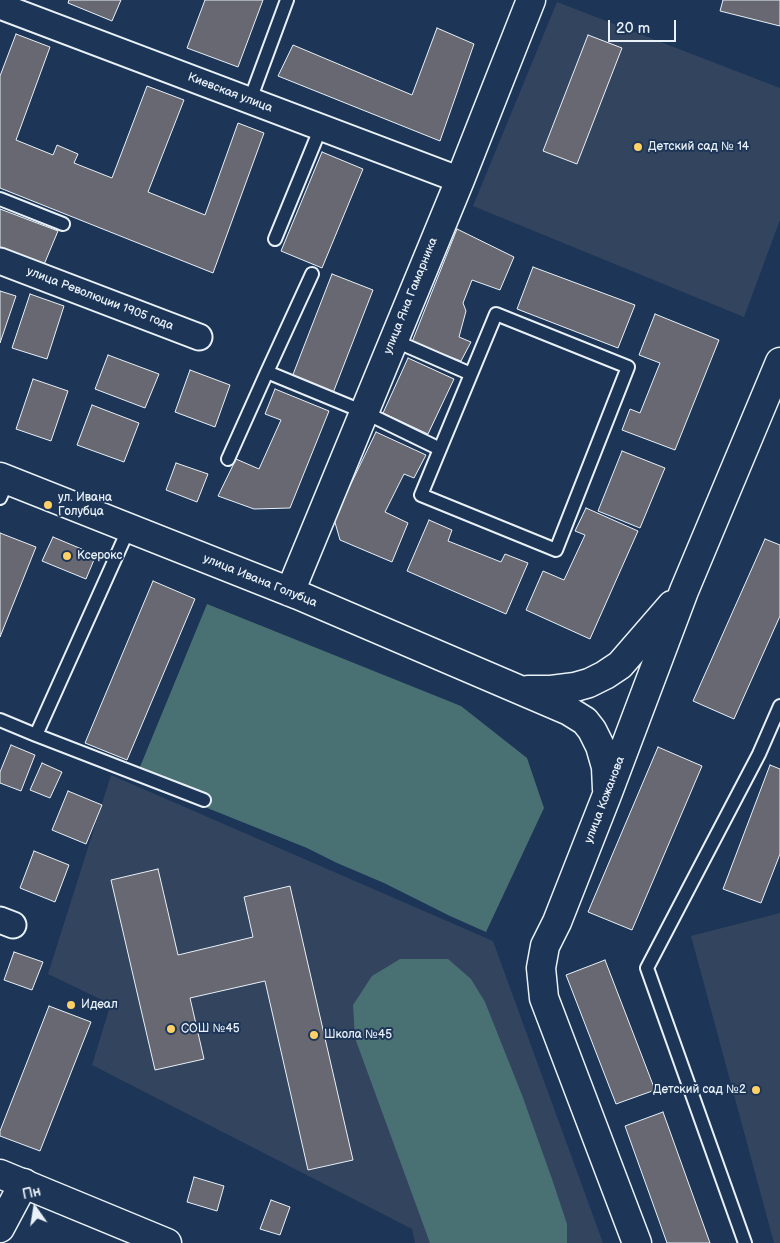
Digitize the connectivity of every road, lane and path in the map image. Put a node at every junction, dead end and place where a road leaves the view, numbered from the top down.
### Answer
1 (287, 0) edge
2 (531, 0) edge
3 (0, 6) edge
4 (250, 100) junction
5 (321, 127) junction
6 (460, 180) junction
7 (0, 199) edge
8 (63, 224) dead end
9 (275, 239) dead end
10 (0, 261) edge
11 (312, 274) dead end
12 (199, 337) dead end
13 (394, 340) junction
14 (780, 362) edge
15 (267, 372) junction
16 (471, 374) junction
17 (364, 412) junction
18 (440, 449) junction
19 (228, 459) dead end
20 (3, 485) edge
21 (130, 528) junction
22 (684, 591) junction
23 (290, 592) junction
24 (519, 690) junction
25 (780, 706) edge
26 (0, 720) edge
27 (36, 735) junction
28 (607, 795) junction
29 (204, 800) dead end
30 (12, 1178) edge
31 (0, 1228) edge
32 (167, 1243) edge
33 (637, 1243) edge
34 (745, 1243) edge

1 - 4 lane
2 - 6 street, улица Яна Гамарника
3 - 4 street, Киевская улица
4 - 5 street, Киевская улица
5 - 6 street, Киевская улица
5 - 9 lane
6 - 13 street, улица Яна Гамарника
7 - 8 lane
10 - 12 street, улица Революции 1905 года
11 - 15 lane
13 - 16 lane
13 - 17 street, улица Яна Гамарника
14 - 22 street, улица Кожанова
15 - 17 lane
15 - 19 lane
16 - 18 lane
16 - 18 lane
17 - 18 lane
17 - 23 street, улица Яна Гамарника
20 - 21 street, улица Ивана Голубца
21 - 23 street, улица Ивана Голубца
21 - 27 lane
22 - 24 street
22 - 28 street, улица Кожанова
23 - 24 street, улица Ивана Голубца
24 - 28 street, улица Ивана Голубца
25 - 34 lane
26 - 27 lane
27 - 29 lane
28 - 33 street, улица Кожанова
30 - 31 street
30 - 32 street

